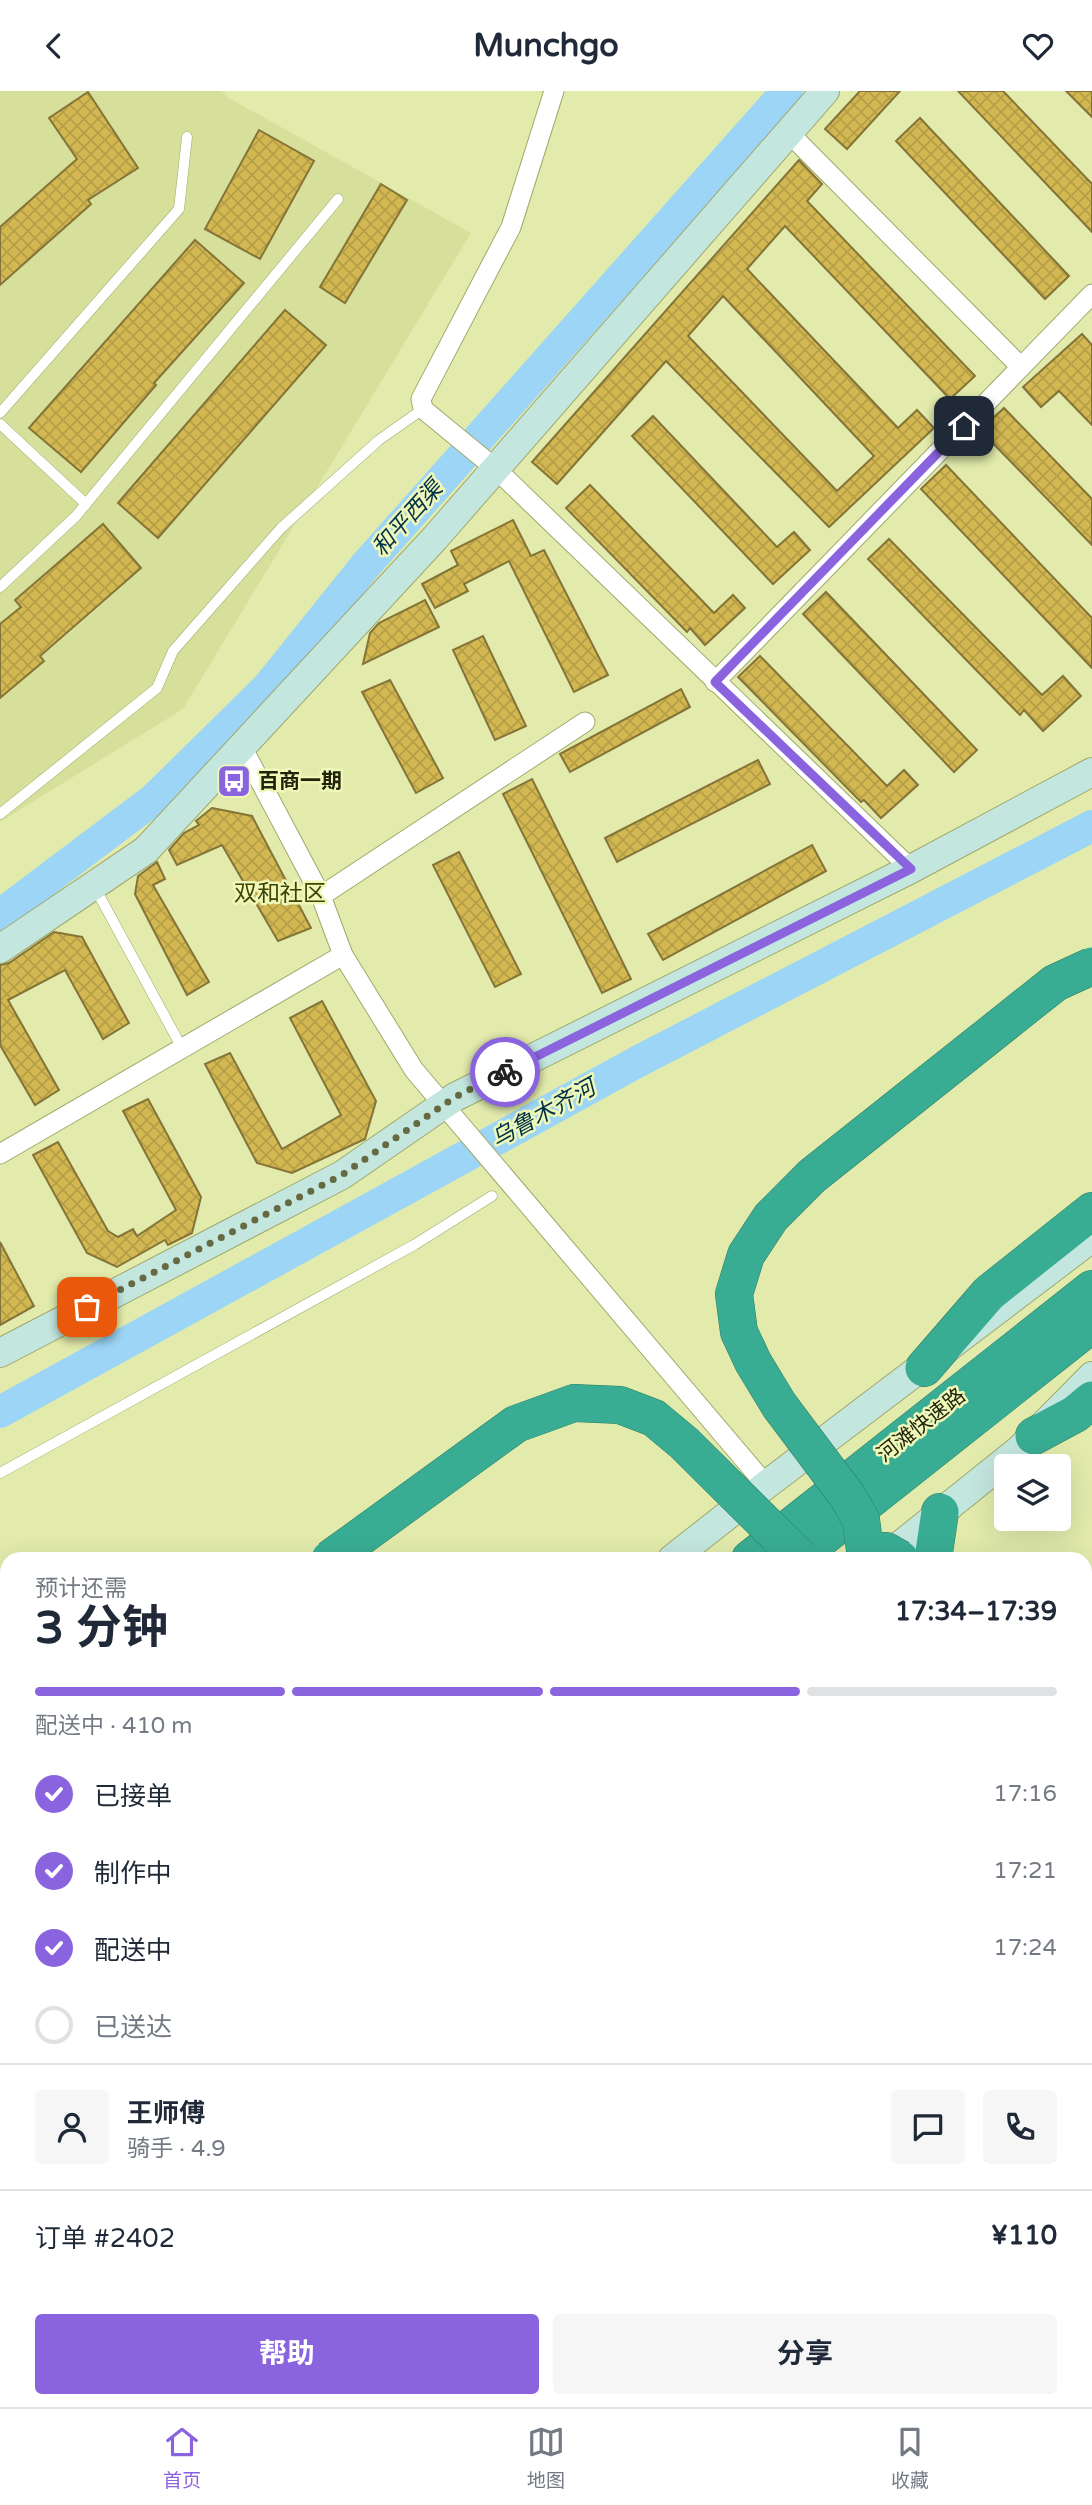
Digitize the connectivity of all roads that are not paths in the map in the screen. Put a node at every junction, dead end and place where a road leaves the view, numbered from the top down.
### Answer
1 (554, 91) edge
2 (825, 91) edge
3 (788, 132) junction
4 (187, 137) dead end
5 (338, 199) dead end
6 (1092, 294) edge
7 (1021, 367) junction
8 (0, 413) edge
9 (427, 413) junction
10 (0, 424) edge
11 (496, 468) junction
12 (86, 504) junction
13 (0, 587) edge
14 (715, 682) junction
15 (585, 722) dead end
16 (242, 747) junction
17 (1092, 772) edge
18 (0, 814) edge
19 (911, 869) junction
20 (93, 886) junction
21 (321, 896) junction
22 (0, 949) edge
23 (343, 955) junction
24 (1092, 966) edge
25 (183, 1048) junction
26 (448, 1114) junction
27 (0, 1154) edge
28 (492, 1196) dead end
29 (1092, 1210) edge
30 (1092, 1238) edge
31 (1092, 1289) edge
32 (1092, 1324) edge
33 (0, 1353) edge
34 (924, 1368) junction
35 (1092, 1376) edge
36 (1092, 1400) edge
37 (1034, 1436) junction
38 (0, 1473) edge
39 (766, 1485) junction
40 (940, 1512) junction
41 (340, 1552) edge
42 (681, 1552) edge
43 (759, 1552) edge
44 (794, 1552) edge
45 (804, 1552) edge
46 (872, 1552) edge
47 (879, 1552) edge
48 (918, 1552) edge
49 (934, 1552) edge

1 - 9 street
2 - 3 street
3 - 7 street
3 - 11 street
4 - 8 lane
5 - 12 lane
6 - 7 street
7 - 14 street
9 - 11 street
9 - 18 lane
10 - 12 lane
11 - 14 street
11 - 16 street
12 - 13 lane
14 - 19 street
15 - 21 street
16 - 20 street
16 - 21 street
17 - 19 street
19 - 26 street
20 - 22 street
20 - 25 lane
21 - 23 street
23 - 25 street
23 - 26 street
24 - 46 highway, bridge
25 - 27 street
26 - 33 street
26 - 39 street
28 - 38 lane
29 - 34 highway
30 - 34 street
31 - 43 highway, 河滩快速路
32 - 45 highway, 河滩快速路
34 - 39 street
35 - 37 street
36 - 37 highway
37 - 40 street
39 - 42 street
40 - 47 street
40 - 48 street
40 - 49 highway
41 - 44 highway, bridge

